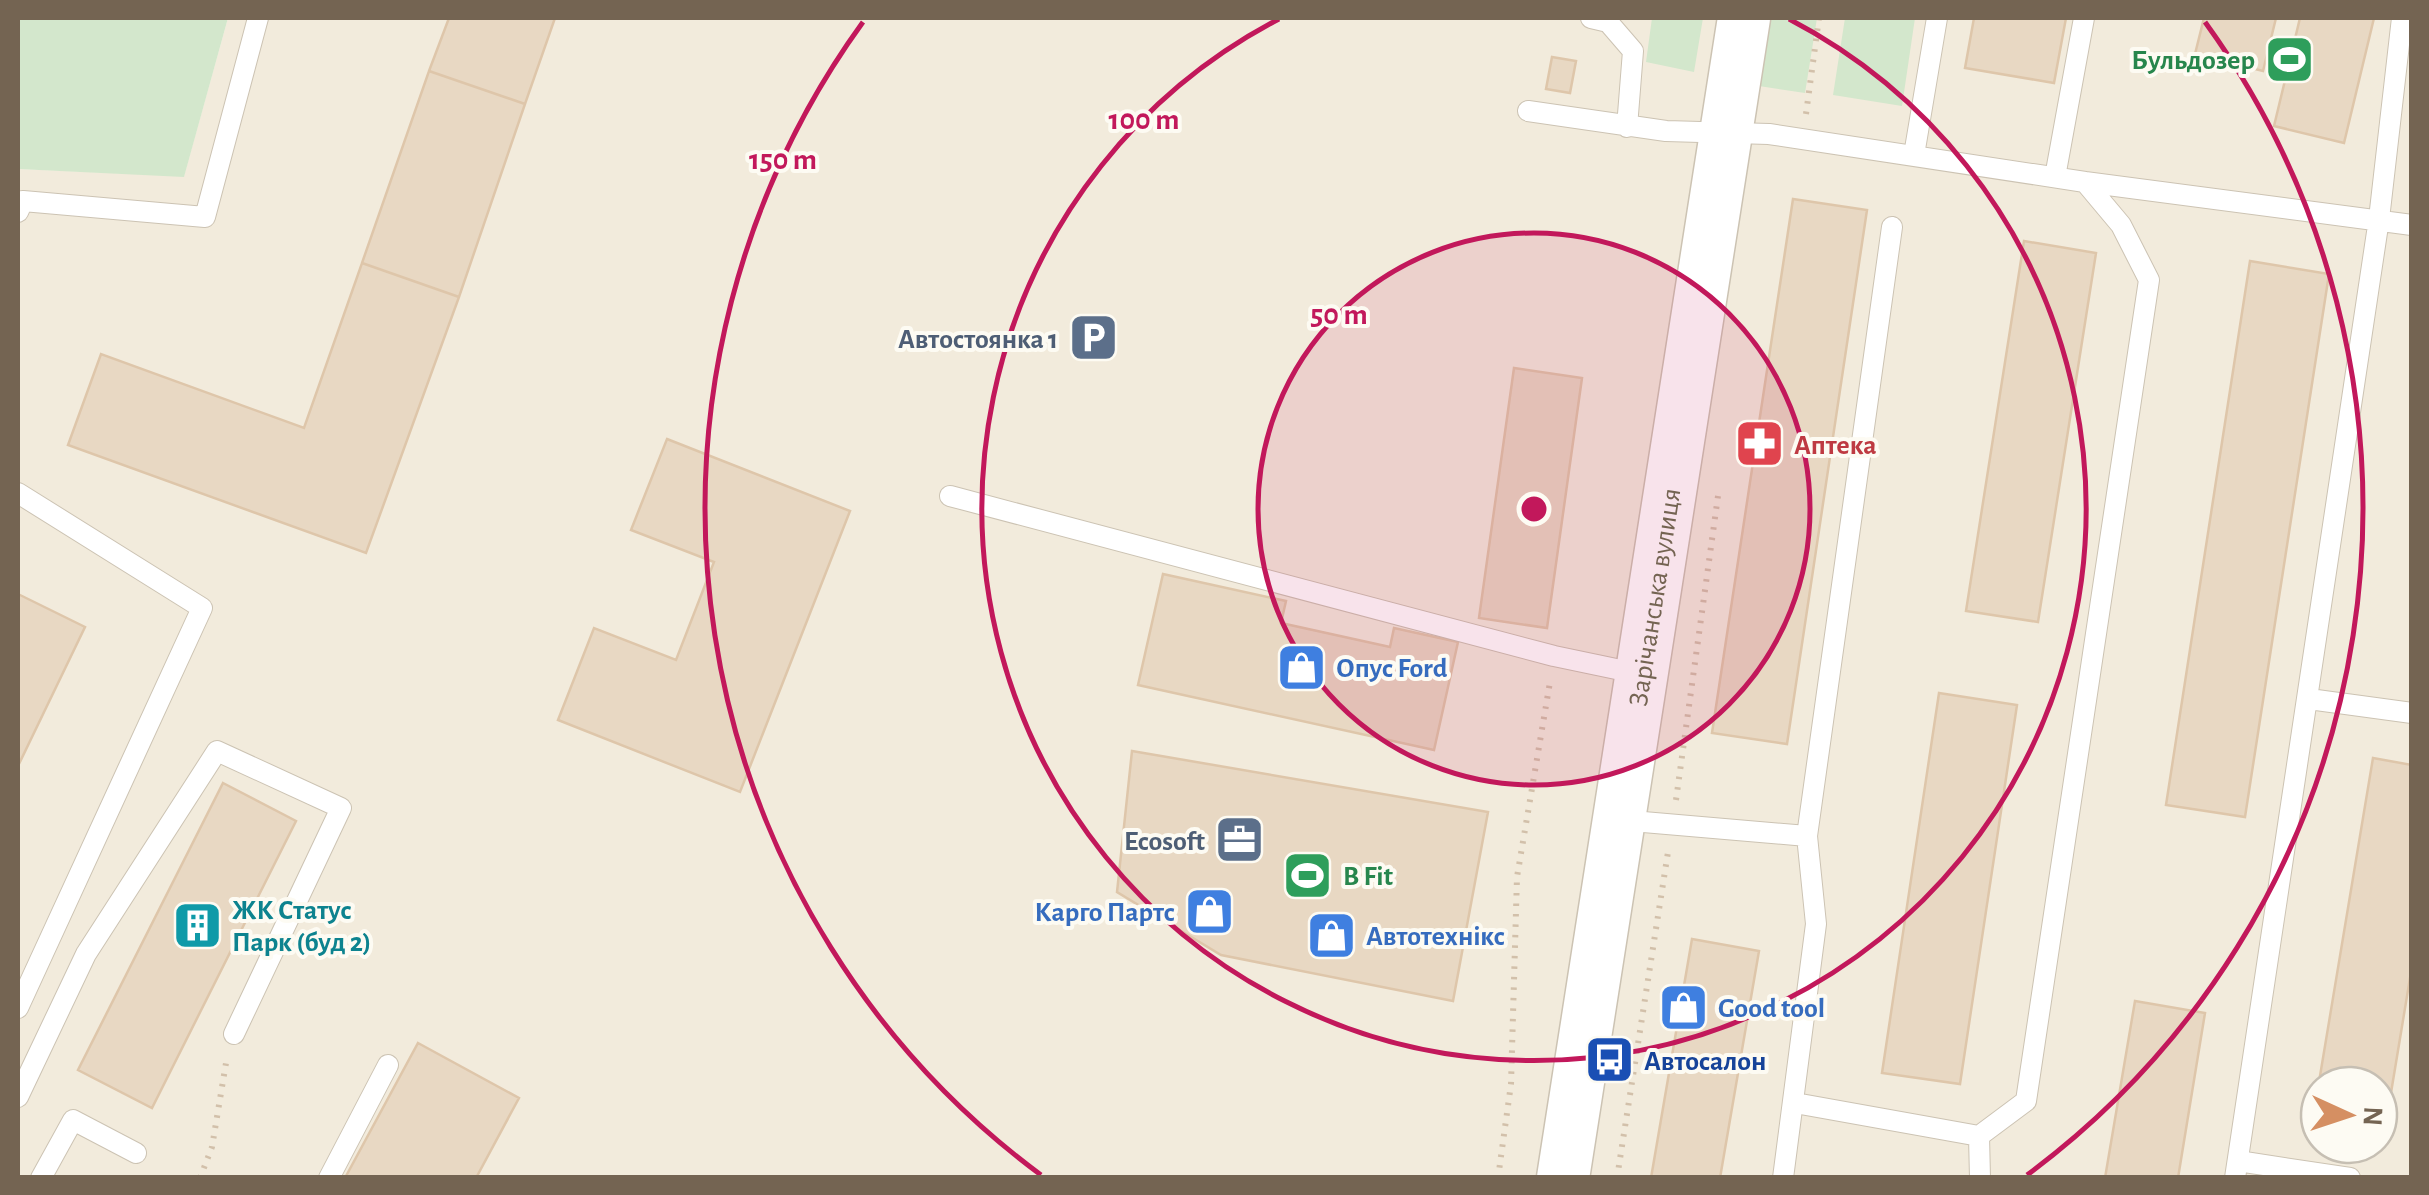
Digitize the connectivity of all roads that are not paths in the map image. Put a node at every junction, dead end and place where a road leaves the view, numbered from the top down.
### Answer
1 (258, 18) edge
2 (1591, 18) edge
3 (1744, 18) edge
4 (1937, 18) edge
5 (2084, 18) edge
6 (2402, 18) edge
7 (1528, 112) dead end
8 (1627, 127) junction
9 (1748, 132) junction
10 (1914, 154) junction
11 (2055, 177) junction
12 (2085, 182) junction
13 (18, 212) edge
14 (2379, 220) junction
15 (2412, 224) edge
16 (1892, 227) dead end
17 (18, 492) edge
18 (950, 496) dead end
19 (1642, 675) junction
20 (2309, 698) junction
21 (2412, 713) edge
22 (1619, 820) junction
23 (1807, 836) junction
24 (18, 1008) edge
25 (234, 1034) road end
26 (388, 1064) dead end
27 (18, 1097) edge
28 (1795, 1103) junction
29 (1979, 1136) junction
30 (136, 1153) dead end
31 (2237, 1169) edge
32 (41, 1178) edge
33 (329, 1178) edge
34 (1564, 1178) edge
35 (1783, 1178) edge
36 (1980, 1178) edge
37 (2350, 1178) edge

1 - 13 lane
2 - 8 lane
3 - 9 street, Зарічанська вулиця
4 - 10 lane
5 - 11 lane
6 - 14 lane
7 - 8 lane
8 - 9 lane
9 - 10 lane
9 - 19 street, Зарічанська вулиця
10 - 11 lane
11 - 12 lane
12 - 14 lane
12 - 29 lane
14 - 15 lane
14 - 20 lane
16 - 23 lane
17 - 24 lane
18 - 19 lane
19 - 22 street, Зарічанська вулиця
20 - 21 lane
20 - 31 lane
22 - 23 lane
22 - 34 street, Зарічанська вулиця
23 - 28 lane
25 - 27 lane
26 - 33 lane
28 - 29 lane
28 - 35 lane
29 - 36 lane
30 - 32 lane
31 - 37 lane

